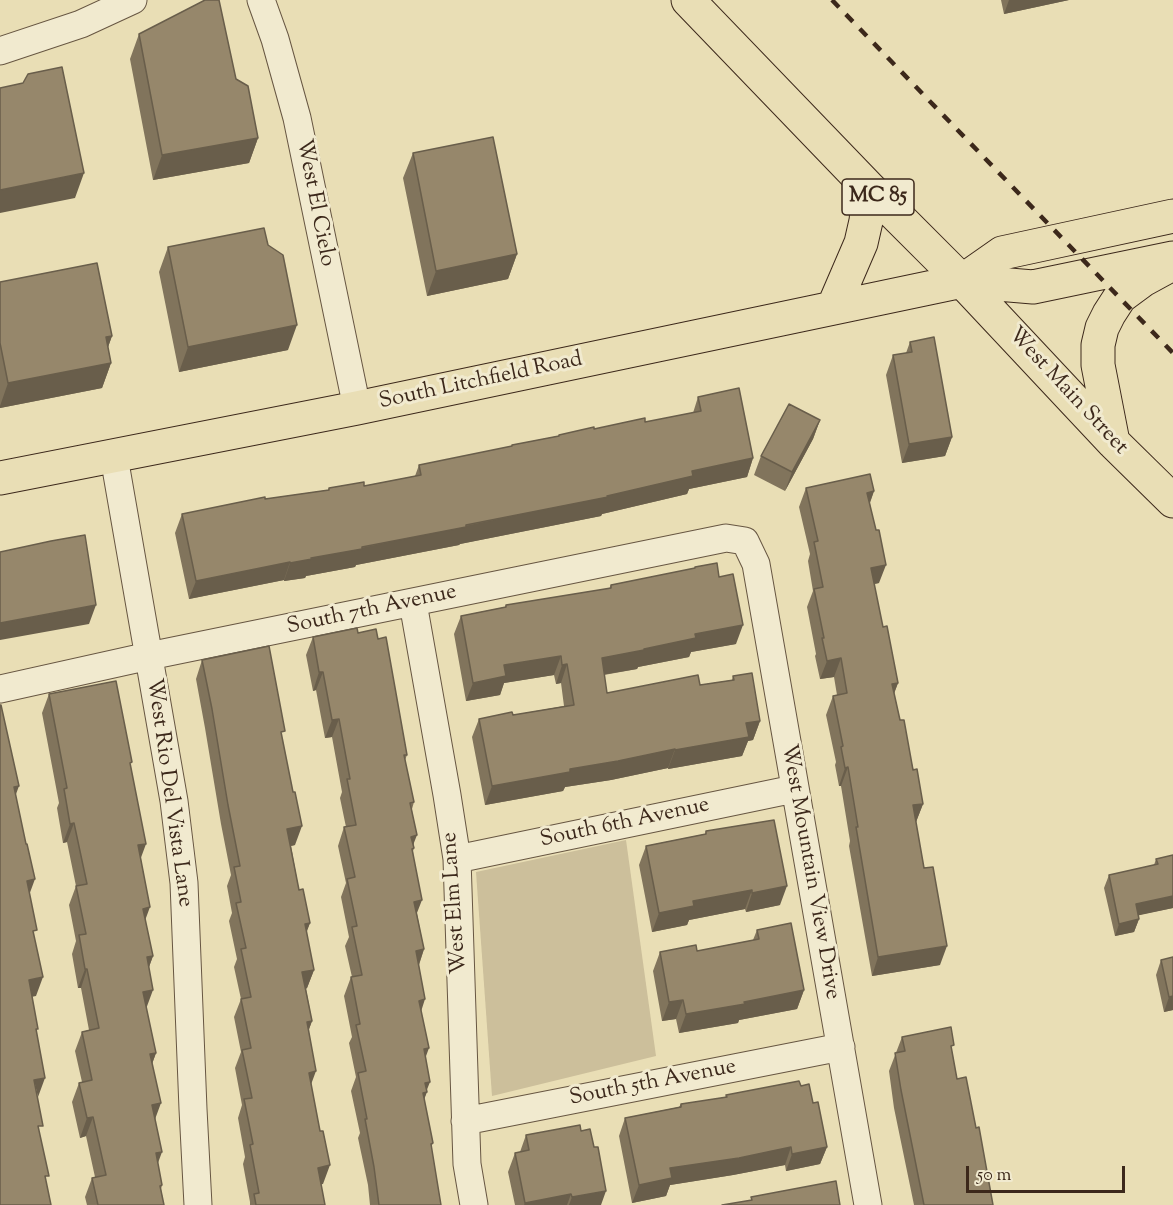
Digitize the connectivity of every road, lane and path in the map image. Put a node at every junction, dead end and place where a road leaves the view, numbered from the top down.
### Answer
1 (133, 0) edge
2 (261, 0) edge
3 (687, 0) edge
4 (0, 51) edge
5 (869, 188) junction
6 (1173, 216) edge
7 (1173, 258) edge
8 (1173, 264) edge
9 (962, 281) junction
10 (833, 308) junction
11 (357, 408) junction
12 (1113, 442) junction
13 (114, 457) junction
14 (0, 478) edge
15 (1173, 501) edge
16 (745, 540) joint
17 (413, 603) junction
18 (149, 656) junction
19 (0, 689) edge
20 (794, 789) junction
21 (457, 859) junction
22 (841, 1047) junction
23 (465, 1121) junction
24 (198, 1205) edge
25 (474, 1205) edge
26 (868, 1205) edge

1 - 4 street
2 - 11 street, West El Cielo
3 - 5 main road, MC 85
5 - 9 main road, MC 85
5 - 10 main road
6 - 9 main road, South Litchfield Road
7 - 9 main road, South Litchfield Road
8 - 12 main road
9 - 10 main road, South Litchfield Road
9 - 12 main road, West Main Street
10 - 11 main road, South Litchfield Road
11 - 13 main road, South Litchfield Road
12 - 15 main road, West Main Street
13 - 14 main road, South Litchfield Road
13 - 18 street, West Rio Del Vista Lane
16 - 17 street, South 7th Avenue
16 - 20 street, West Mountain View Drive
17 - 18 street, South 7th Avenue
17 - 21 street, West Elm Lane
18 - 19 street, South 7th Avenue
18 - 24 street, West Rio Del Vista Lane
20 - 21 street, South 6th Avenue
20 - 22 street, West Mountain View Drive
21 - 23 street, West Elm Lane
22 - 23 street, South 5th Avenue
22 - 26 street, West Mountain View Drive
23 - 25 street, West Elm Lane

